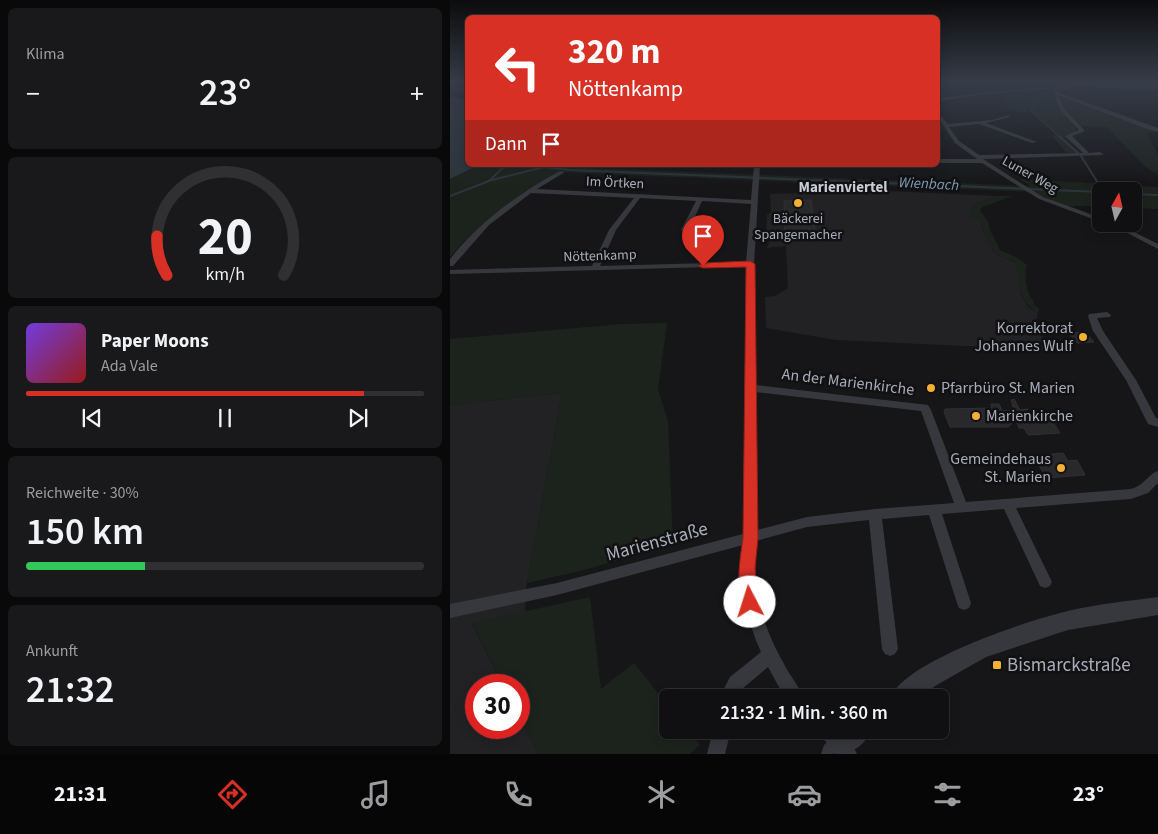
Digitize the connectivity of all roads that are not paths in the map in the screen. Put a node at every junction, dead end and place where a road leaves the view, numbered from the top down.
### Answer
1 (1006, 116) edge
2 (1068, 116) edge
3 (1119, 116) edge
4 (940, 117) edge
5 (980, 122) junction
6 (946, 126) junction
7 (1158, 130) edge
8 (1034, 142) dead end
9 (1087, 153) junction
10 (1100, 154) dead end
11 (980, 159) junction
12 (940, 161) edge
13 (758, 167) edge
14 (562, 172) dead end
15 (529, 191) junction
16 (639, 196) junction
17 (700, 199) junction
18 (753, 202) junction
19 (1092, 217) edge
20 (685, 230) dead end
21 (1129, 232) edge
22 (1158, 247) edge
23 (450, 264) edge
24 (750, 264) junction
25 (594, 269) junction
26 (450, 272) edge
27 (1107, 315) dead end
28 (751, 388) junction
29 (1158, 423) edge
30 (1158, 476) edge
31 (1007, 504) junction
32 (962, 507) junction
33 (934, 509) junction
34 (875, 514) junction
35 (750, 538) junction
36 (1045, 582) dead end
37 (964, 603) dead end
38 (1158, 606) edge
39 (450, 611) edge
40 (890, 649) dead end
41 (770, 655) junction
42 (732, 689) edge
43 (790, 689) edge
44 (913, 689) edge
45 (720, 739) edge
46 (716, 754) edge

1 - 5 street
2 - 9 street
3 - 7 street
4 - 6 street, Luner Weg
5 - 6 street
5 - 8 street
6 - 11 street, Luner Weg
9 - 10 street, Luner Weg
9 - 11 street, Luner Weg
11 - 12 street
11 - 19 street, Luner Weg
13 - 18 street
14 - 15 street
15 - 16 street, Im Örtken
15 - 23 street
16 - 17 street, Im Örtken
16 - 25 street
17 - 18 street, Im Örtken
17 - 20 street
18 - 24 street
21 - 22 street
24 - 25 street, Nöttenkamp
24 - 28 street
25 - 26 street, Nöttenkamp
27 - 29 street
28 - 32 street, An der Marienkirche
28 - 35 street
30 - 31 street, Marienstraße
31 - 32 street, Marienstraße
31 - 36 street
32 - 33 street, Marienstraße
33 - 34 street, Marienstraße
33 - 37 street
34 - 35 street, Marienstraße
34 - 40 street
35 - 39 street, Marienstraße
35 - 41 street
38 - 44 street
41 - 42 street
41 - 43 street
45 - 46 street

